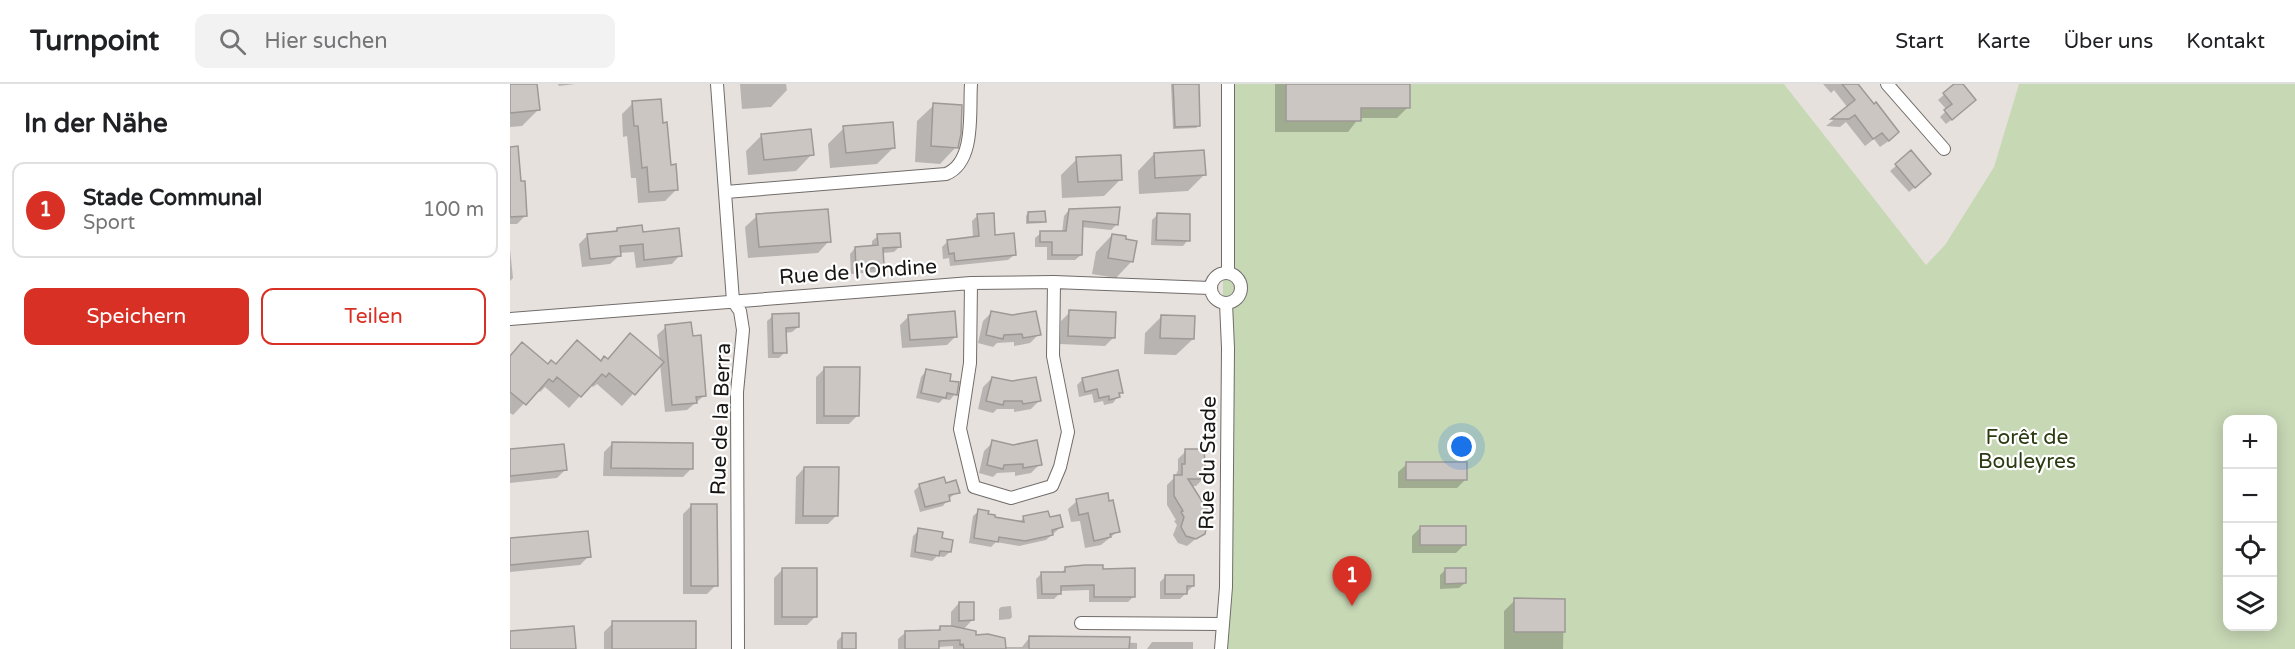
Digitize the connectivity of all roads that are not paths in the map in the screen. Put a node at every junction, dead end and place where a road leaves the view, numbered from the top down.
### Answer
1 (717, 84) edge
2 (971, 84) edge
3 (1228, 84) edge
4 (1887, 84) edge
5 (1944, 149) dead end
6 (726, 192) junction
7 (1228, 272) junction
8 (1054, 282) junction
9 (971, 283) junction
10 (1210, 288) junction
11 (733, 301) junction
12 (1226, 303) junction
13 (510, 319) edge
14 (1081, 623) dead end
15 (1223, 624) junction
16 (738, 649) edge
17 (1221, 649) edge

1 - 6 street, Rue de la Berra
2 - 6 street
3 - 7 street
4 - 5 street
6 - 11 street, Rue de la Berra
7 - 10 street
7 - 12 street
8 - 9 street, Rue de l'Ondine
8 - 9 street
8 - 10 street, Rue de l'Ondine
9 - 11 street, Rue de l'Ondine
10 - 12 street
11 - 13 street, Rue de l'Ondine
11 - 16 street, Rue de la Berra
12 - 15 street, Rue du Stade
14 - 15 street
15 - 17 street, Rue du Stade

